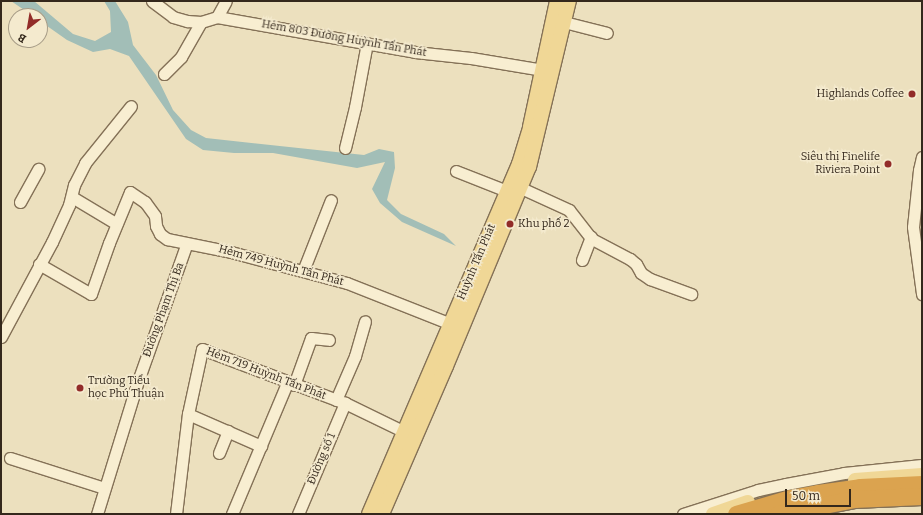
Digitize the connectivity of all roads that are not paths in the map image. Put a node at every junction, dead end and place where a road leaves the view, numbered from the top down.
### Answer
1 (152, 1) edge
2 (226, 1) edge
3 (557, 1) edge
4 (569, 1) edge
5 (217, 17) junction
6 (201, 22) junction
7 (564, 22) junction
8 (607, 33) dead end
9 (367, 44) junction
10 (548, 64) junction
11 (164, 74) dead end
12 (131, 106) dead end
13 (345, 148) dead end
14 (922, 157) edge
15 (38, 169) dead end
16 (456, 171) dead end
17 (514, 190) junction
18 (72, 197) junction
19 (331, 200) dead end
20 (20, 202) dead end
21 (117, 224) junction
22 (591, 237) junction
23 (187, 243) junction
24 (582, 260) dead end
25 (39, 264) junction
26 (303, 271) junction
27 (691, 294) dead end
28 (922, 294) edge
29 (467, 303) junction
30 (365, 321) dead end
31 (451, 324) junction
32 (1, 337) edge
33 (329, 340) dead end
34 (291, 384) junction
35 (341, 402) junction
36 (188, 414) junction
37 (228, 431) junction
38 (409, 434) junction
39 (261, 446) junction
40 (219, 453) dead end
41 (10, 458) dead end
42 (922, 465) edge
43 (922, 475) edge
44 (922, 484) edge
45 (104, 488) junction
46 (922, 496) edge
47 (922, 499) edge
48 (97, 514) edge
49 (175, 514) edge
50 (232, 514) edge
51 (298, 514) edge
52 (369, 514) edge
53 (382, 514) edge
54 (683, 514) edge
55 (713, 514) edge
56 (736, 514) edge
57 (778, 514) edge
58 (796, 514) edge

1 - 6 street, Hẻm 803 Đường Huỳnh Tấn Phát
2 - 5 street
3 - 10 main road, Huỳnh Tấn Phát
4 - 7 main road, Huỳnh Tấn Phát
5 - 6 street, Hẻm 803 Đường Huỳnh Tấn Phát
5 - 9 street, Hẻm 803 Đường Huỳnh Tấn Phát
6 - 11 street
7 - 8 street
7 - 10 main road, Huỳnh Tấn Phát
9 - 10 street, Hẻm 803 Đường Huỳnh Tấn Phát
9 - 13 street
10 - 17 main road, Huỳnh Tấn Phát
12 - 18 street
14 - 28 street
15 - 20 street
16 - 17 street
17 - 22 street
17 - 29 main road, Huỳnh Tấn Phát
18 - 21 street
18 - 25 street
19 - 26 street
21 - 23 street, Hẻm 749 Huỳnh Tấn Phát
21 - 25 street
22 - 24 street
22 - 27 street
23 - 26 street, Hẻm 749 Huỳnh Tấn Phát
23 - 45 street, Đường Phạm Thị Ba
25 - 32 street
26 - 31 street, Hẻm 749 Huỳnh Tấn Phát
29 - 31 main road, Huỳnh Tấn Phát
29 - 38 main road, Huỳnh Tấn Phát
30 - 35 street, Đường số 1
31 - 38 main road, Huỳnh Tấn Phát
33 - 34 street
34 - 35 street, Hẻm 719 Huỳnh Tấn Phát
34 - 36 street, Hẻm 719 Huỳnh Tấn Phát
34 - 39 street
35 - 38 street, Hẻm 719 Huỳnh Tấn Phát
35 - 51 street, Đường số 1
36 - 37 street
36 - 49 street, Hẻm 719 Huỳnh Tấn Phát
37 - 39 street
37 - 40 street
38 - 52 main road, Huỳnh Tấn Phát
38 - 53 main road, Huỳnh Tấn Phát
39 - 50 street
41 - 45 street
42 - 54 street
43 - 55 main road
44 - 56 highway
45 - 48 street, Đường Phạm Thị Ba
46 - 57 highway
47 - 58 main road

